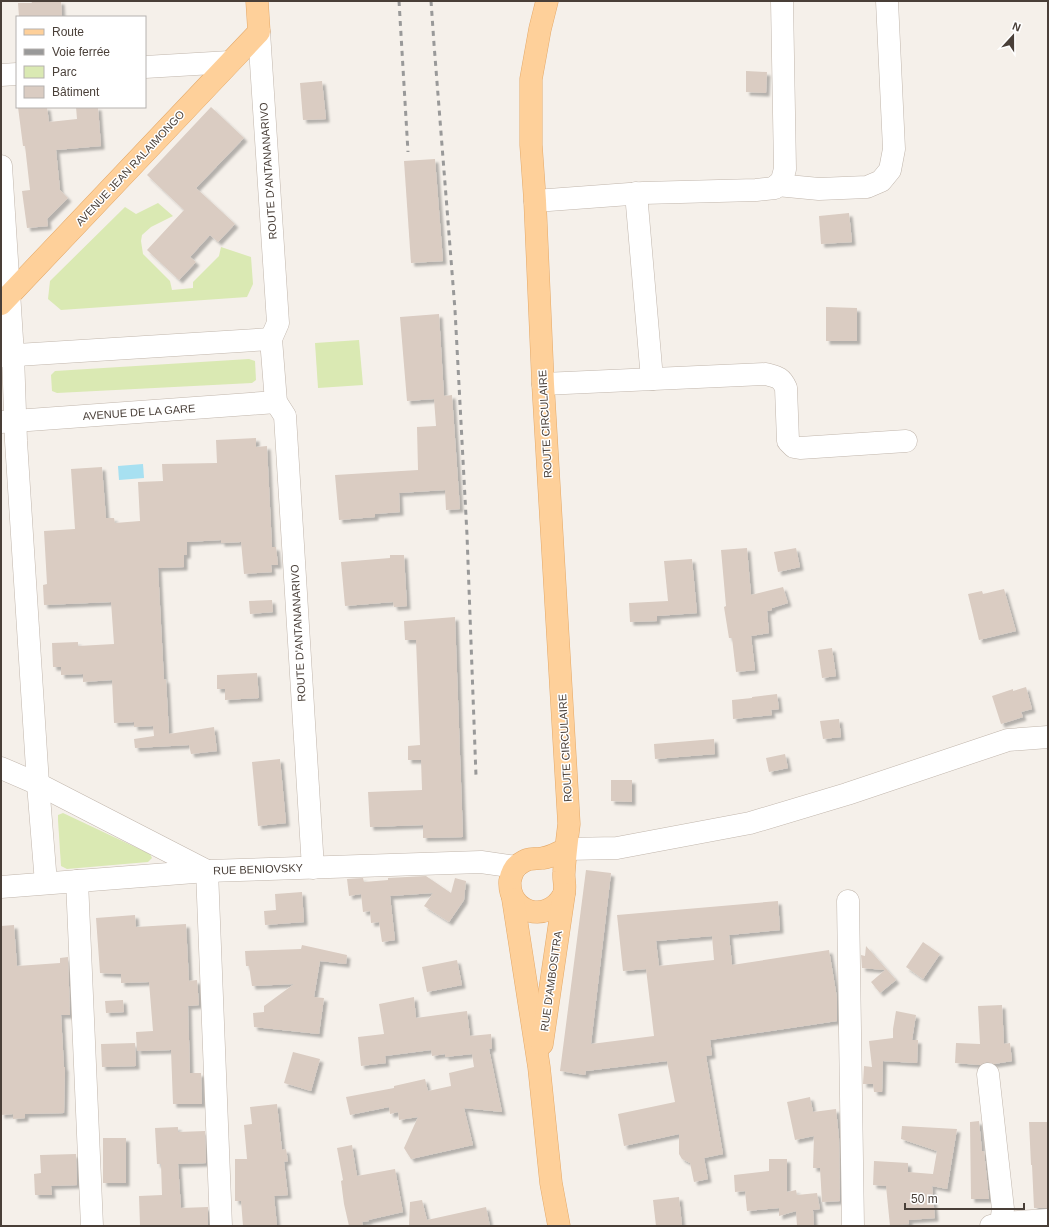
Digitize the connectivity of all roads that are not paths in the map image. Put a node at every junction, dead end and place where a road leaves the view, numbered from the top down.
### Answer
1 (257, 1) edge
2 (547, 1) edge
3 (782, 1) edge
4 (887, 1) edge
5 (259, 32) junction
6 (230, 62) junction
7 (146, 67) edge
8 (16, 74) edge
9 (1, 75) edge
10 (1, 166) edge
11 (777, 185) junction
12 (636, 193) junction
13 (535, 201) junction
14 (5, 300) edge
15 (271, 339) junction
16 (7, 355) edge
17 (652, 379) junction
18 (543, 384) junction
19 (276, 402) junction
20 (8, 421) edge
21 (906, 441) dead end
22 (1048, 737) edge
23 (1, 768) edge
24 (38, 784) junction
25 (566, 849) junction
26 (544, 858) junction
27 (516, 867) junction
28 (313, 868) junction
29 (206, 871) junction
30 (77, 881) junction
31 (46, 883) junction
32 (564, 885) junction
33 (1, 886) edge
34 (514, 899) junction
35 (848, 901) dead end
36 (539, 1067) junction
37 (988, 1074) dead end
38 (1048, 1220) edge
39 (996, 1225) edge
40 (92, 1226) edge
41 (221, 1226) edge
42 (559, 1226) edge
43 (853, 1226) edge

1 - 5 main road, ROUTE D'ANTANANARIVO
2 - 13 main road, ROUTE CIRCULAIRE
3 - 11 street
4 - 11 street
5 - 6 main road, AVENUE JEAN RALAIMONGO
5 - 15 street, ROUTE D'ANTANANARIVO
6 - 7 street
6 - 14 main road, AVENUE JEAN RALAIMONGO
8 - 9 street
10 - 14 street
11 - 12 street
12 - 13 street
12 - 17 street
13 - 18 main road, ROUTE CIRCULAIRE
14 - 16 street
15 - 16 street
15 - 19 street
16 - 20 street
17 - 18 street
17 - 21 street
18 - 25 main road, ROUTE CIRCULAIRE
19 - 20 street, AVENUE DE LA GARE
19 - 28 street, ROUTE D'ANTANANARIVO
20 - 24 street
22 - 25 street
23 - 24 street
24 - 29 street
24 - 31 street
25 - 26 main road
25 - 32 main road, ROUTE CIRCULAIRE
26 - 27 main road
26 - 32 main road
27 - 28 street, RUE BENIOVSKY
27 - 34 main road
28 - 29 street, RUE BENIOVSKY
29 - 30 street, RUE BENIOVSKY
29 - 41 street
30 - 31 street, RUE BENIOVSKY
30 - 40 street
31 - 33 street, RUE BENIOVSKY
32 - 34 main road
32 - 36 main road, RUE D'AMBOSITRA
34 - 36 main road, RUE D'AMBOSITRA
35 - 43 street
36 - 42 main road, RUE D'AMBOSITRA
37 - 39 street
38 - 39 street

